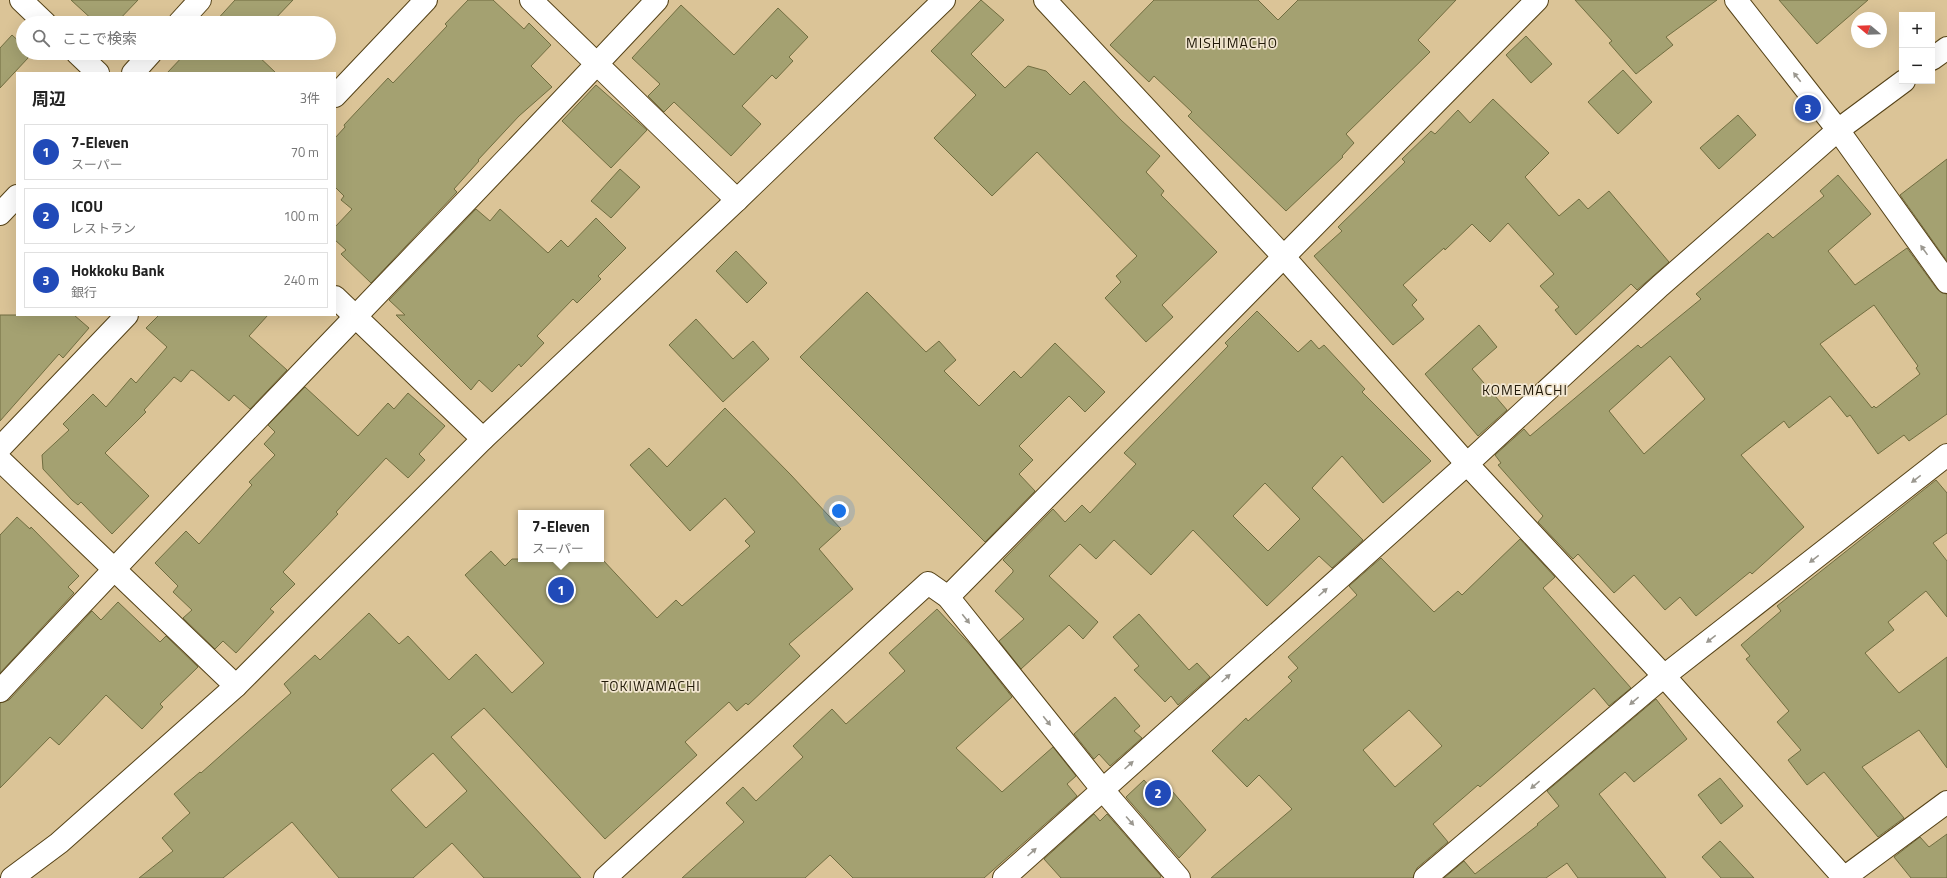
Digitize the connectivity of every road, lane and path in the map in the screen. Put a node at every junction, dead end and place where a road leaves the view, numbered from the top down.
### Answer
1 (20, 0) edge
2 (200, 0) edge
3 (426, 0) edge
4 (530, 0) edge
5 (657, 0) edge
6 (944, 0) edge
7 (1045, 0) edge
8 (1537, 0) edge
9 (1736, 0) edge
10 (37, 16) edge
11 (185, 16) edge
12 (1947, 48) edge
13 (1935, 57) edge
14 (84, 60) edge
15 (145, 60) edge
16 (597, 64) junction
17 (97, 72) edge
18 (134, 72) edge
19 (1900, 84) edge
20 (336, 95) edge
21 (1838, 130) junction
22 (16, 197) edge
23 (737, 200) junction
24 (0, 214) edge
25 (1283, 256) junction
26 (1947, 282) edge
27 (336, 298) edge
28 (126, 316) edge
29 (357, 318) junction
30 (483, 439) junction
31 (0, 448) edge
32 (1947, 455) edge
33 (0, 460) edge
34 (1467, 464) junction
35 (113, 569) junction
36 (948, 596) junction
37 (1664, 676) junction
38 (236, 686) junction
39 (0, 691) edge
40 (1102, 789) junction
41 (1947, 802) edge
42 (21, 876) edge
43 (605, 878) edge
44 (1004, 878) edge
45 (1179, 878) edge
46 (1425, 878) edge

1 - 10 street
2 - 11 street
3 - 20 street
4 - 16 street
5 - 16 street
6 - 23 street
7 - 25 street
8 - 25 street
21 -> 9 street
12 - 13 street
14 - 17 street
15 - 18 street
16 - 23 street
16 - 29 street
19 - 21 street
26 -> 21 street
21 - 34 street
22 - 24 street
23 - 30 street
25 - 34 street
25 - 36 street
27 - 29 street
28 - 31 street
29 - 30 street
29 - 35 street
30 - 38 street
32 -> 37 street
33 - 35 street
34 - 37 street
40 -> 34 street
35 - 38 street
35 - 39 street
36 -> 40 street
36 - 43 street
37 - 41 street
37 -> 46 street
38 - 42 street
44 -> 40 street
40 -> 45 street

